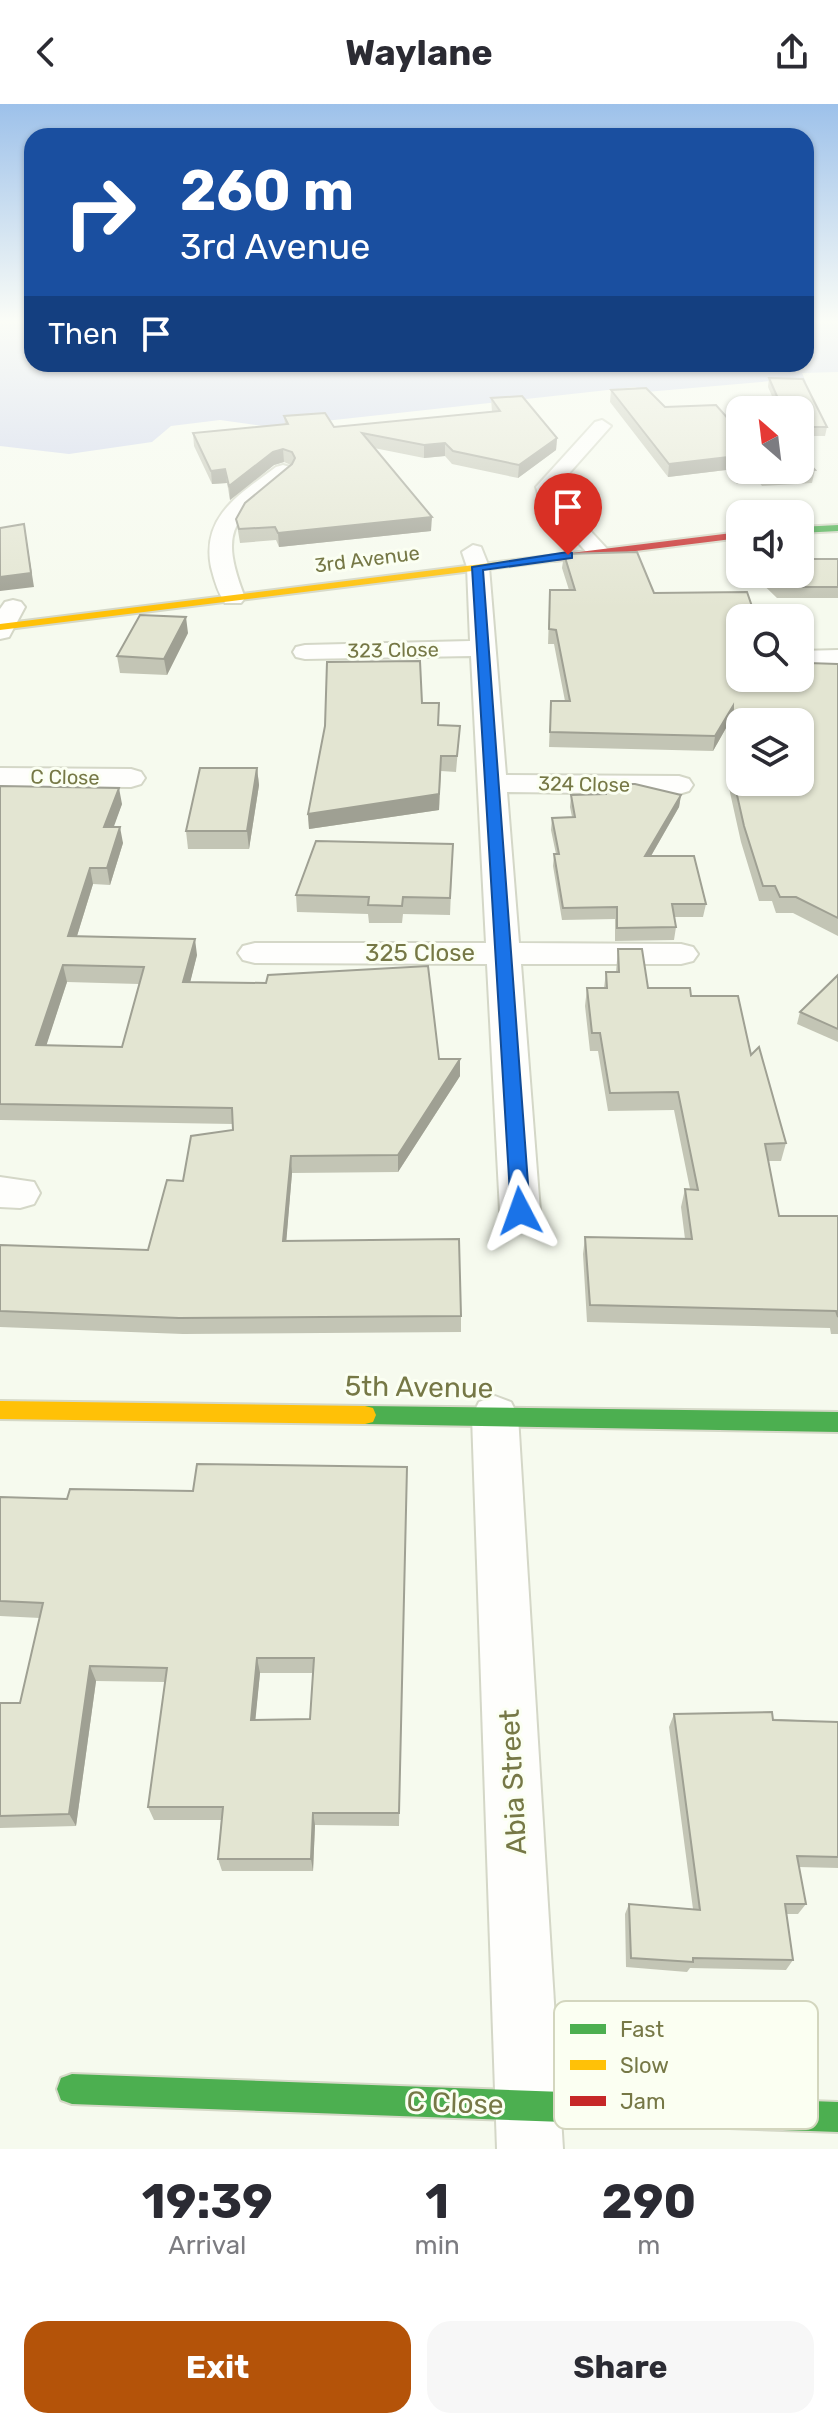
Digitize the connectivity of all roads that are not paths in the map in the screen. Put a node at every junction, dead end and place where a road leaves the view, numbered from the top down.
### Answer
1 (602, 426) dead end
2 (283, 471) edge
3 (838, 512) edge
4 (814, 513) edge
5 (726, 520) edge
6 (838, 528) edge
7 (814, 529) edge
8 (726, 536) edge
9 (591, 544) junction
10 (475, 560) junction
11 (229, 590) junction
12 (3, 620) edge
13 (481, 648) junction
14 (305, 652) dead end
15 (838, 658) edge
16 (814, 659) edge
17 (0, 777) edge
18 (131, 778) dead end
19 (490, 783) junction
20 (679, 785) dead end
21 (255, 953) dead end
22 (502, 954) junction
23 (681, 954) dead end
24 (520, 1211) dead end
25 (0, 1410) edge
26 (495, 1416) junction
27 (838, 1422) edge
28 (72, 2089) dead end
29 (838, 2117) edge
30 (818, 2118) edge
31 (554, 2126) edge
32 (529, 2127) edge

1 - 9 street
2 - 11 street
3 - 4 street
5 - 9 street, 3rd Avenue
6 - 7 street
8 - 9 street, 3rd Avenue
9 - 10 street, 3rd Avenue
10 - 11 street, 3rd Avenue
10 - 13 street
11 - 12 street, 3rd Avenue
13 - 14 street, 323 Close
13 - 19 street
15 - 16 street
17 - 18 street, C Close
19 - 20 street, 324 Close
19 - 22 street
21 - 22 street, 325 Close
22 - 23 street, 325 Close
22 - 24 street
25 - 26 street, 5th Avenue
26 - 27 street, 5th Avenue
26 - 32 street, Abia Street
28 - 32 street, C Close
29 - 30 street, C Close
31 - 32 street, C Close

